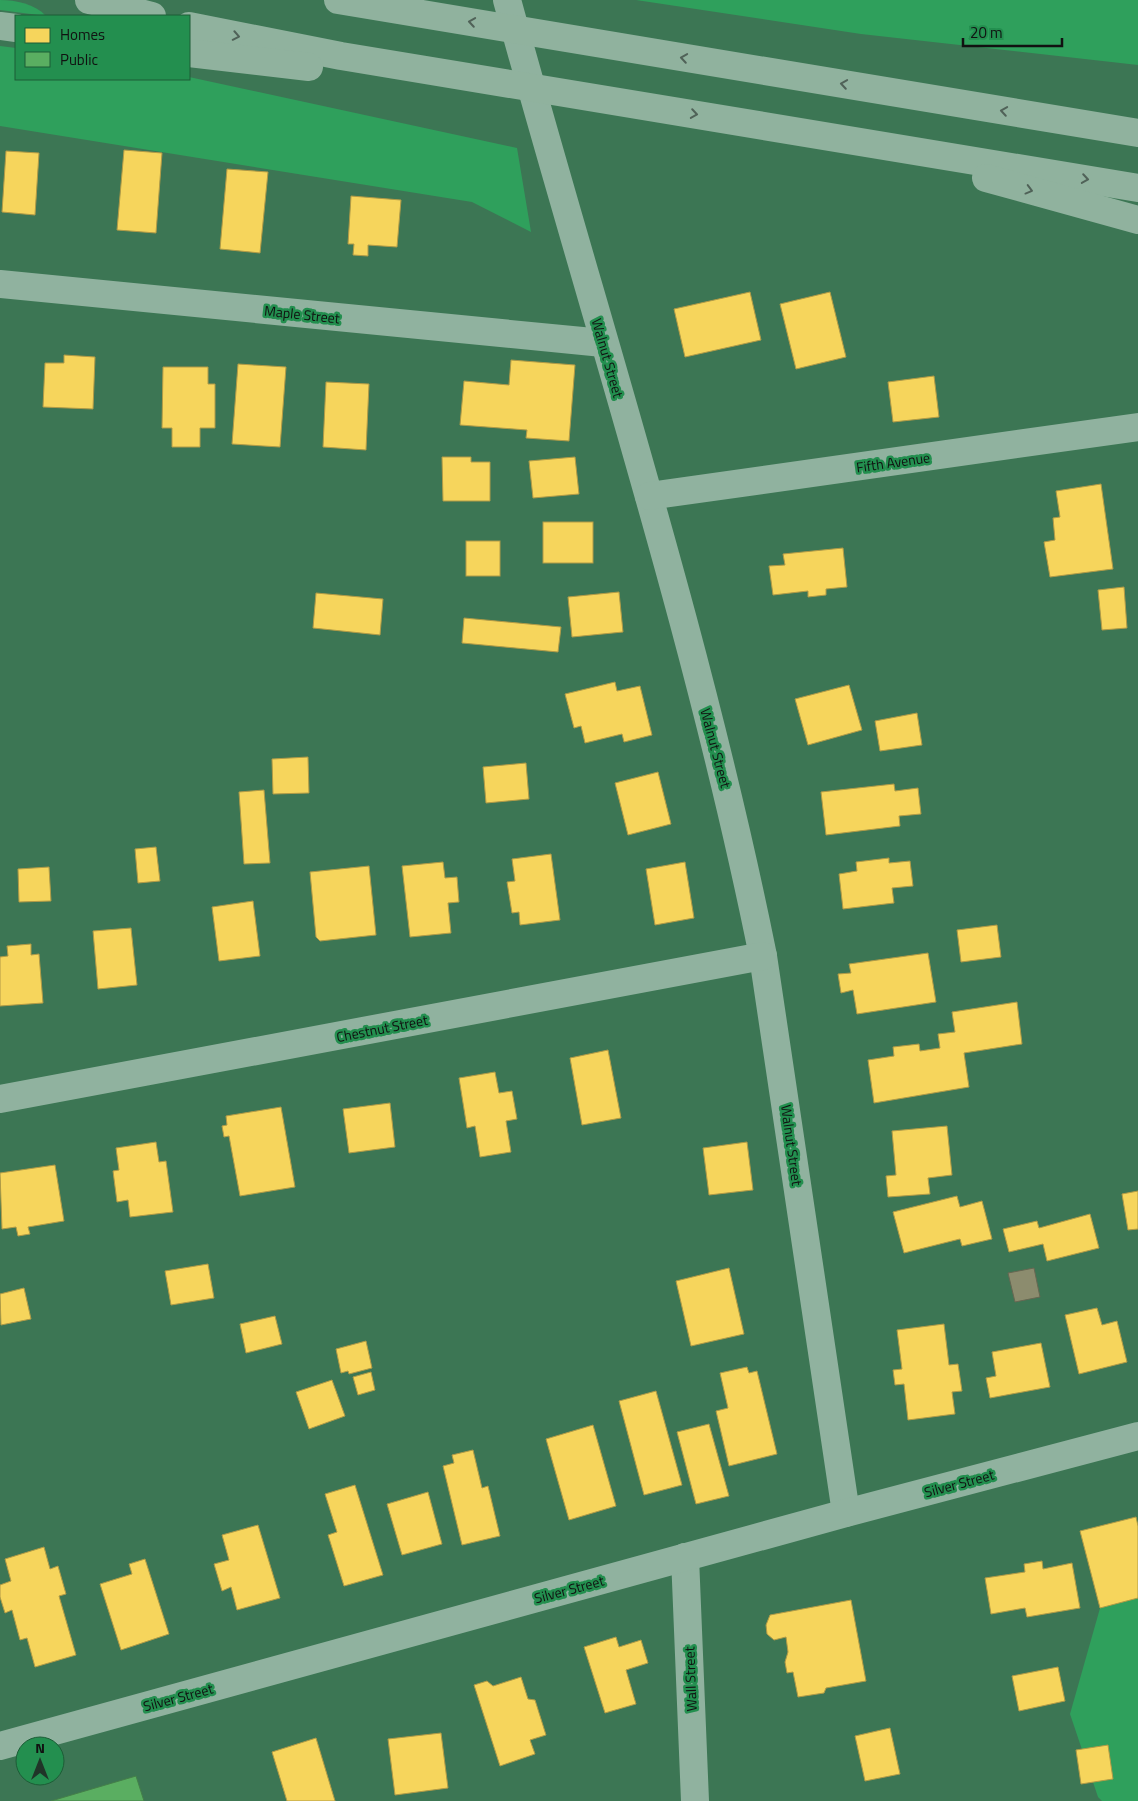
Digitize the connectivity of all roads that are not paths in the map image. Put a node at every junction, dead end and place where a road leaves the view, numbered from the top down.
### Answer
1 (89, 0) edge
2 (338, 0) edge
3 (507, 0) edge
4 (148, 15) edge
5 (0, 26) edge
6 (190, 26) edge
7 (15, 28) edge
8 (190, 53) edge
9 (611, 100) junction
10 (1053, 119) junction
11 (1138, 128) edge
12 (1138, 133) edge
13 (847, 140) junction
14 (1138, 188) edge
15 (1138, 220) edge
16 (0, 284) edge
17 (603, 343) junction
18 (1138, 427) edge
19 (649, 496) junction
20 (764, 956) junction
21 (0, 1099) edge
22 (1138, 1436) edge
23 (846, 1513) junction
24 (685, 1557) junction
25 (0, 1746) edge
26 (694, 1801) edge

1 - 4 highway
10 -> 2 highway
3 - 17 street, Walnut Street
5 - 7 highway
6 -> 9 highway
8 - 9 highway
9 -> 13 highway
10 - 11 highway
10 - 12 highway
13 -> 14 highway
13 -> 15 highway
16 - 17 street, Maple Street
17 - 19 street, Walnut Street
18 - 19 street, Fifth Avenue
19 - 20 street, Walnut Street
20 - 21 street, Chestnut Street
20 - 23 street, Walnut Street
22 - 23 street, Silver Street
23 - 24 street, Silver Street
24 - 25 street, Silver Street
24 - 26 street, Wall Street

